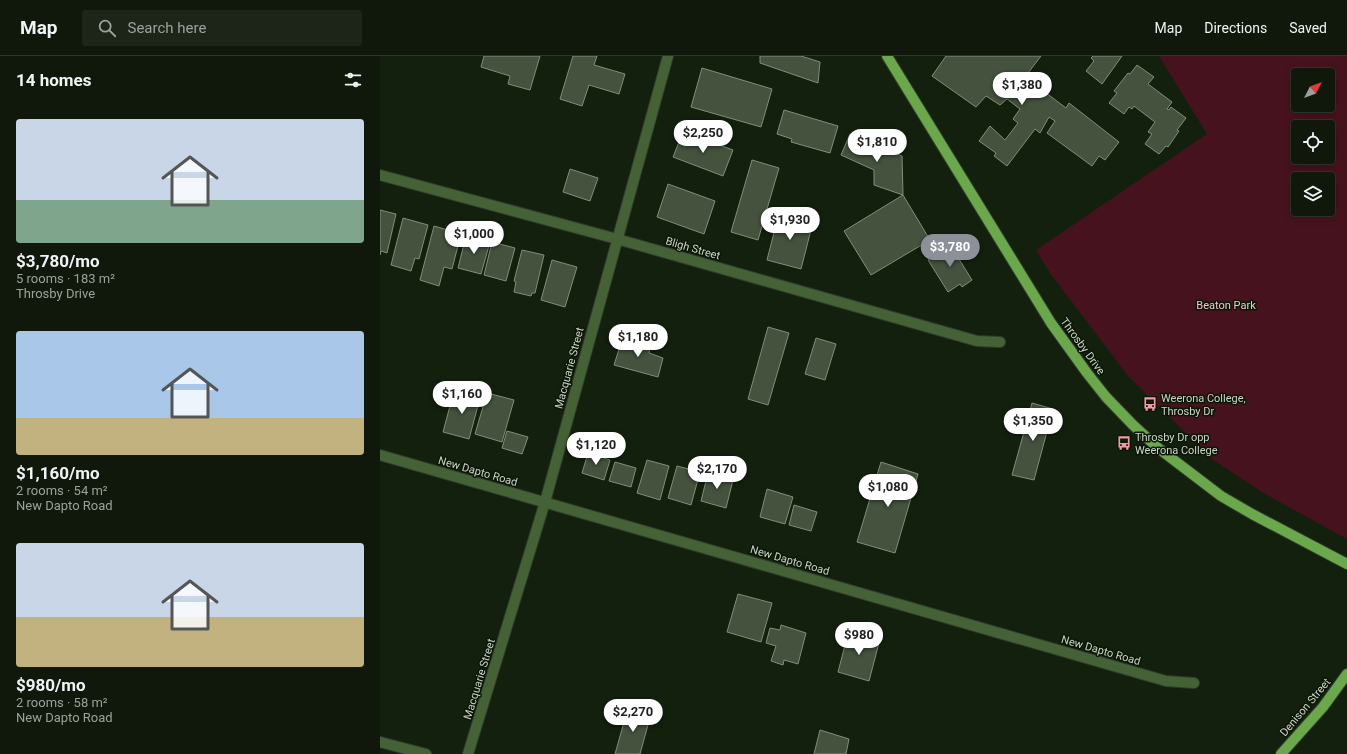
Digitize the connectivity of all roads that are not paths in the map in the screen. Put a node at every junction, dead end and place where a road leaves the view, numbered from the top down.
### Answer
1 (668, 56) edge
2 (887, 56) edge
3 (380, 175) edge
4 (617, 239) junction
5 (1000, 342) dead end
6 (380, 455) edge
7 (545, 502) junction
8 (1347, 564) edge
9 (1347, 674) edge
10 (1194, 683) dead end
11 (380, 742) edge
12 (426, 754) edge
13 (468, 754) edge
14 (1281, 754) edge

1 - 4 street, Macquarie Street
2 - 8 main road, Throsby Drive
3 - 4 street, Bligh Street
4 - 5 street, Bligh Street
4 - 7 street, Macquarie Street
6 - 7 street, New Dapto Road
7 - 10 street, New Dapto Road
7 - 13 street, Macquarie Street
9 - 14 main road, Denison Street
11 - 12 street

